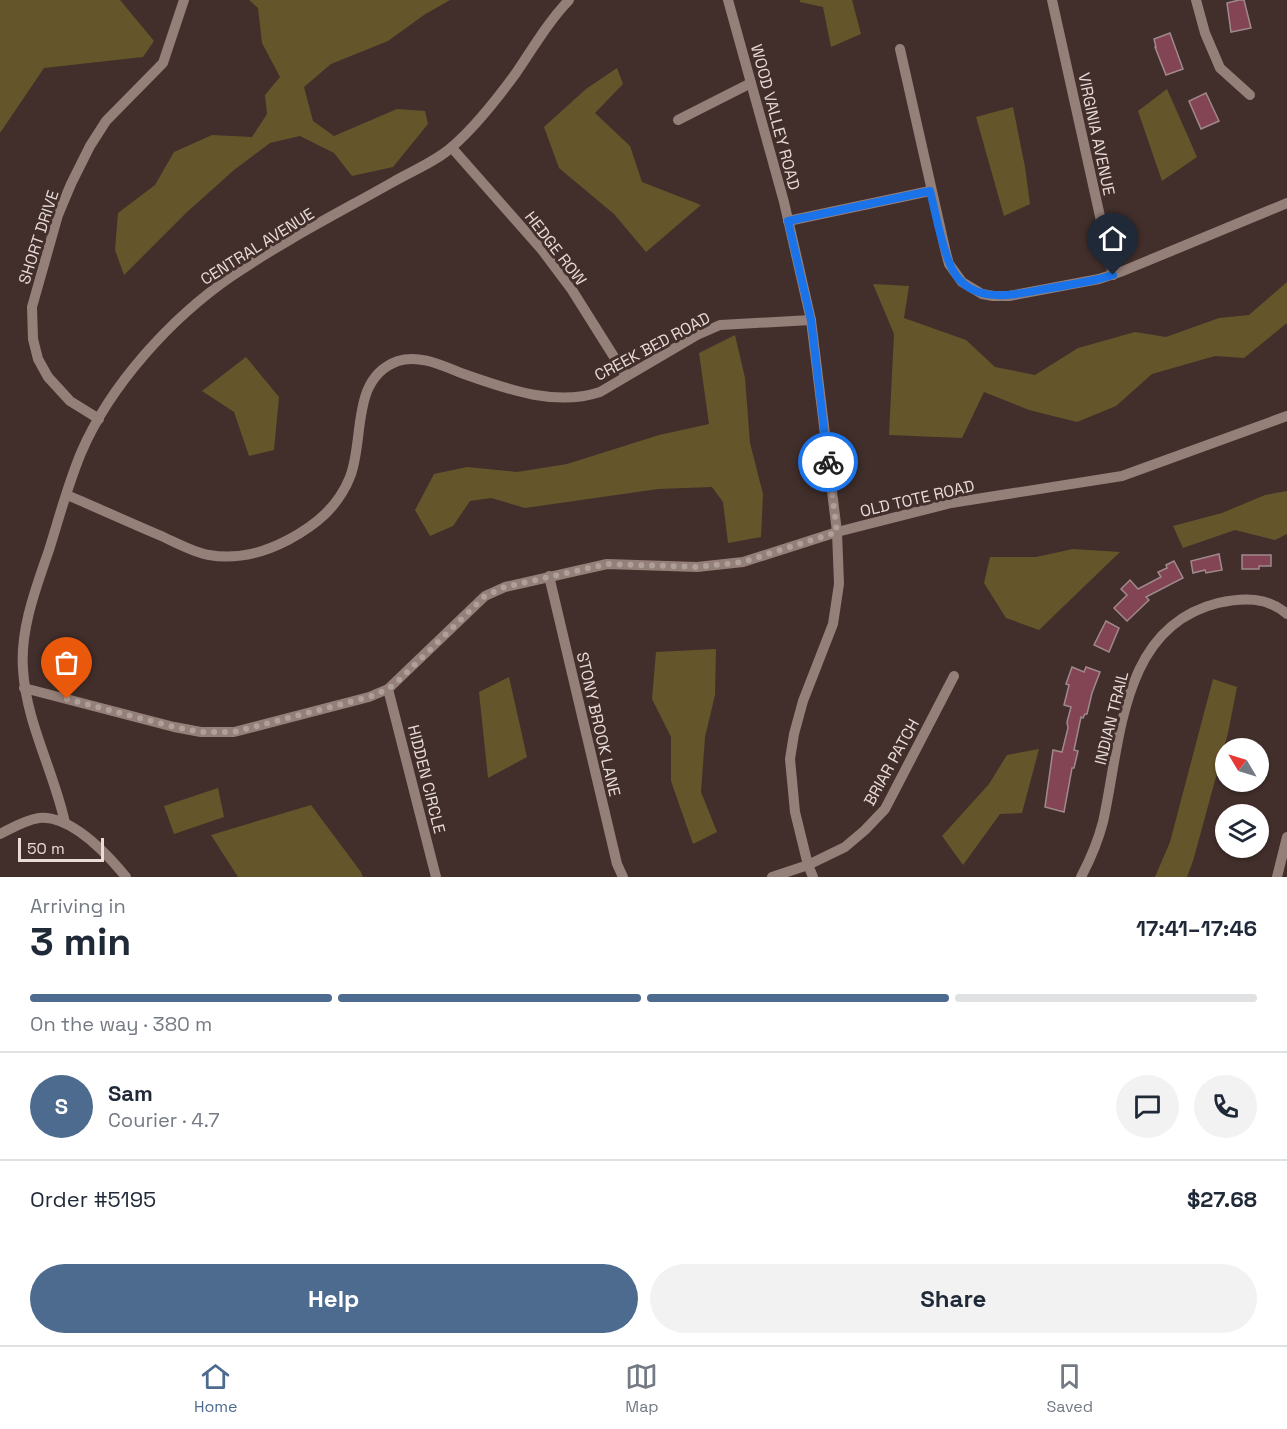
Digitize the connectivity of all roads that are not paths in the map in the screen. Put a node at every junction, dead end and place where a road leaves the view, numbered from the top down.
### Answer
1 (184, 0) edge
2 (569, 0) edge
3 (728, 0) edge
4 (1052, 0) edge
5 (1197, 0) edge
6 (900, 49) dead end
7 (751, 83) junction
8 (1250, 95) dead end
9 (678, 120) dead end
10 (452, 148) junction
11 (930, 191) junction
12 (1287, 203) edge
13 (788, 221) junction
14 (1113, 275) junction
15 (811, 320) junction
16 (626, 376) junction
17 (1287, 416) edge
18 (99, 419) junction
19 (67, 495) junction
20 (837, 532) junction
21 (549, 576) junction
22 (1287, 614) edge
23 (954, 676) dead end
24 (24, 688) junction
25 (388, 689) junction
26 (65, 824) junction
27 (0, 834) edge
28 (1287, 837) edge
29 (808, 865) junction
30 (126, 877) edge
31 (436, 877) edge
32 (623, 877) edge
33 (772, 877) edge
34 (813, 877) edge
35 (1081, 877) edge
36 (1277, 877) edge

1 - 18 street, SHORT DRIVE
2 - 10 street, CENTRAL AVENUE
3 - 7 street, WOOD VALLEY ROAD
4 - 14 street, VIRGINIA AVENUE
5 - 8 street
6 - 11 street
7 - 9 street
7 - 13 street, WOOD VALLEY ROAD
10 - 16 street, HEDGE ROW
10 - 18 street, CENTRAL AVENUE
11 - 13 street
11 - 14 street
12 - 14 street
13 - 15 street, WOOD VALLEY ROAD
15 - 16 street, CREEK BED ROAD
15 - 20 street, WOOD VALLEY ROAD
16 - 19 street, CREEK BED ROAD
17 - 20 street, OLD TOTE ROAD
18 - 19 street, CENTRAL AVENUE
19 - 24 street, CENTRAL AVENUE
20 - 21 street, OLD TOTE ROAD
20 - 29 street, WOOD VALLEY ROAD
21 - 25 street, OLD TOTE ROAD
21 - 32 street, STONY BROOK LANE
22 - 35 street, INDIAN TRAIL
23 - 29 street, BRIAR PATCH
24 - 25 street, OLD TOTE ROAD
24 - 26 street, CENTRAL AVENUE
25 - 31 street, HIDDEN CIRCLE
26 - 27 street
26 - 30 street
28 - 36 street
29 - 33 street, BRIAR PATCH
29 - 34 street, WOOD VALLEY ROAD

